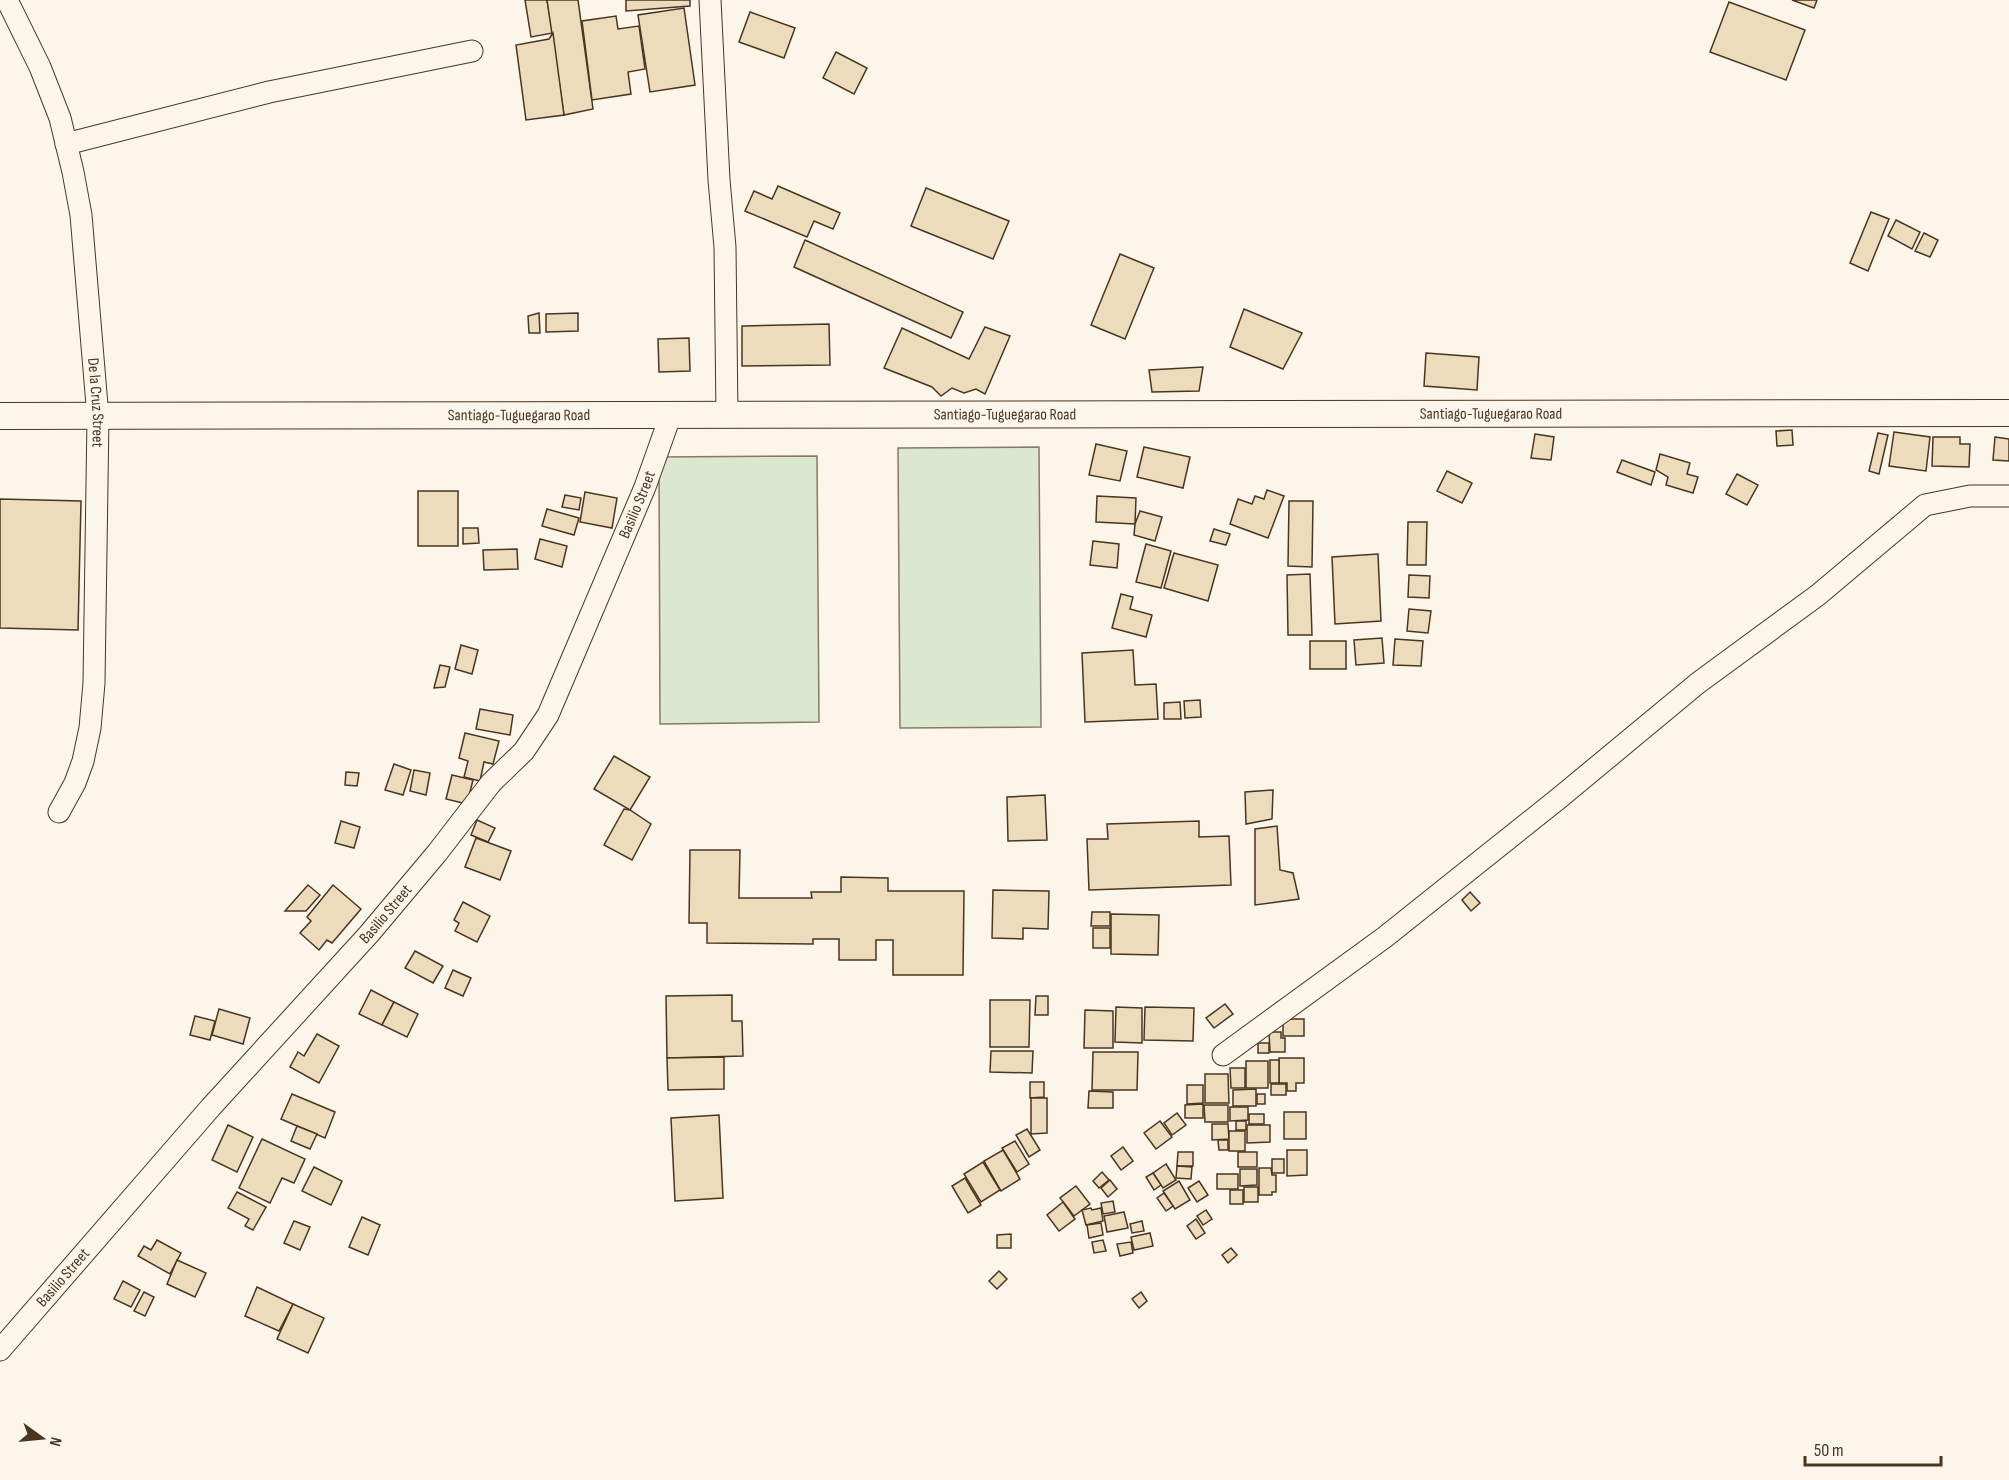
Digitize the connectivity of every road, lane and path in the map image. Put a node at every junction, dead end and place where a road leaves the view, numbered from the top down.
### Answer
1 (7, 0) edge
2 (710, 0) edge
3 (472, 51) dead end
4 (66, 144) junction
5 (2009, 413) edge
6 (671, 414) junction
7 (727, 415) junction
8 (0, 416) edge
9 (98, 417) junction
10 (2009, 496) edge
11 (59, 812) dead end
12 (1223, 1055) dead end
13 (0, 1350) edge

1 - 4 street, De la Cruz Street
2 - 7 street
3 - 4 street
4 - 9 street, De la Cruz Street
5 - 7 main road, Santiago-Tuguegarao Road
6 - 7 main road, Santiago-Tuguegarao Road
6 - 9 main road, Santiago-Tuguegarao Road
6 - 13 street, Basilio Street
8 - 9 main road, Santiago-Tuguegarao Road
9 - 11 street, De la Cruz Street
10 - 12 street

